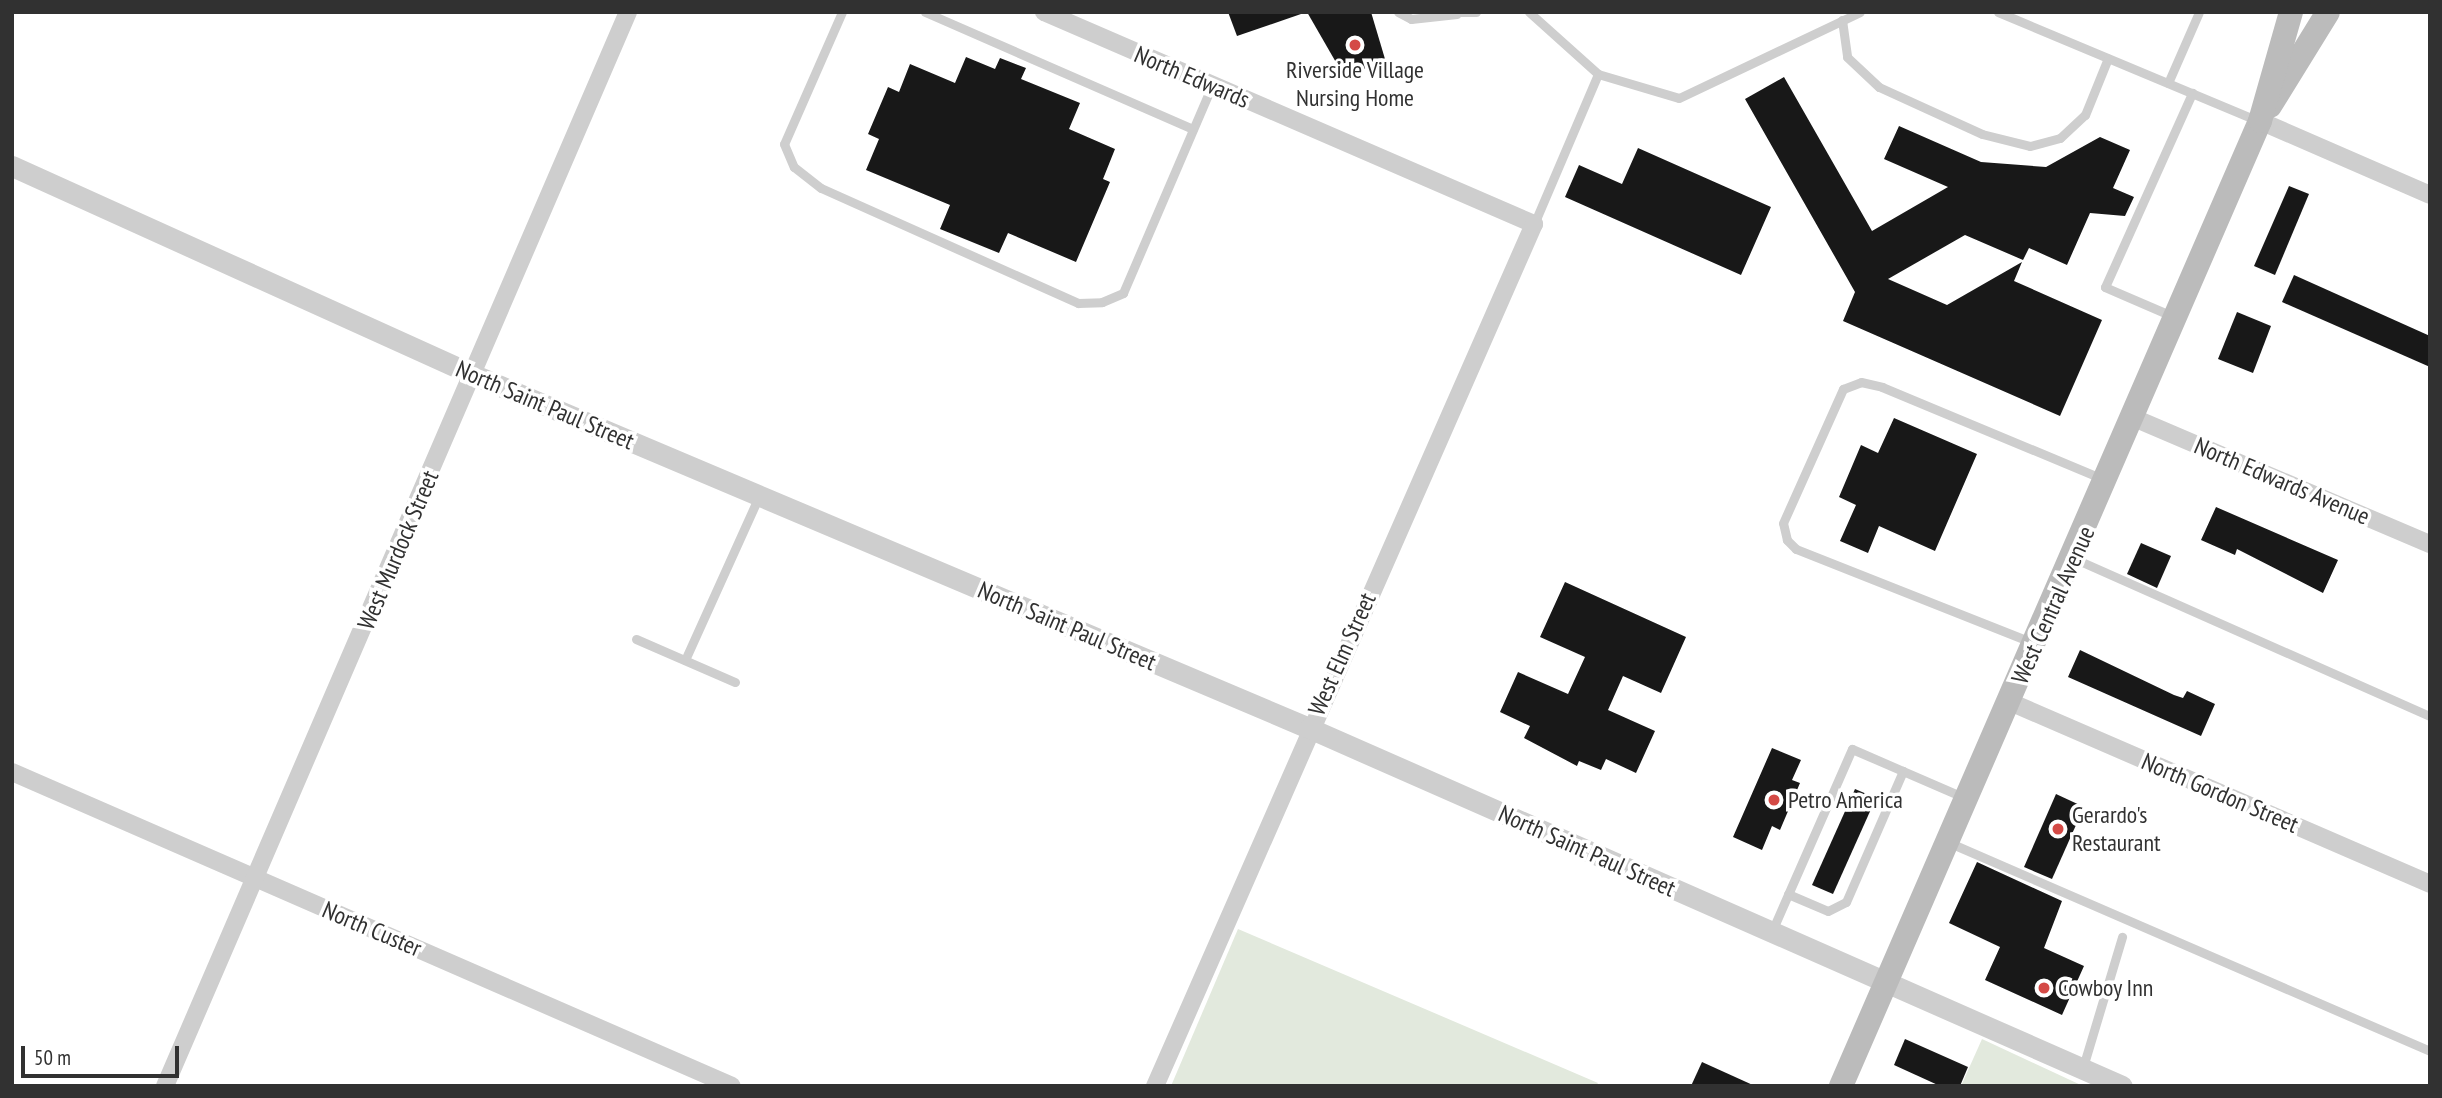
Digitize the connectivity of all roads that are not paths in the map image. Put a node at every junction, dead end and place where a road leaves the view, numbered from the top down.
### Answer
1 (628, 12) edge
2 (842, 12) edge
3 (925, 12) edge
4 (1044, 12) edge
5 (1398, 12) edge
6 (1476, 12) edge
7 (1529, 12) edge
8 (1860, 12) edge
9 (1998, 12) edge
10 (2199, 12) edge
11 (2291, 12) edge
12 (2328, 12) edge
13 (1455, 13) edge
14 (1842, 20) junction
15 (2108, 58) junction
16 (1598, 74) junction
17 (2168, 83) junction
18 (1212, 85) junction
19 (2192, 93) junction
20 (2260, 121) junction
21 (1193, 130) junction
22 (12, 166) edge
23 (2430, 195) edge
24 (1534, 224) junction
25 (2177, 318) junction
26 (474, 375) junction
27 (2134, 418) junction
28 (2107, 480) junction
29 (760, 496) junction
30 (2430, 544) edge
31 (2073, 558) junction
32 (636, 639) dead end
33 (2035, 644) junction
34 (685, 660) junction
35 (736, 682) dead end
36 (2010, 702) junction
37 (2430, 716) edge
38 (1309, 728) junction
39 (1903, 771) junction
40 (12, 772) edge
41 (1968, 799) junction
42 (1948, 842) junction
43 (255, 879) junction
44 (2430, 884) edge
45 (1788, 894) junction
46 (1772, 933) junction
47 (2122, 937) dead end
48 (1886, 983) junction
49 (2430, 1051) edge
50 (2082, 1069) junction
51 (165, 1086) edge
52 (732, 1086) edge
53 (1155, 1086) edge
54 (1841, 1086) edge
55 (2122, 1086) edge

1 - 26 street, West Murdock Street
2 - 21 lane
3 - 21 lane
4 - 18 street, North Edwards
5 - 13 lane
6 - 13 lane
7 - 16 lane
8 - 14 lane
9 - 15 lane
10 - 17 lane
11 - 20 main road, West Central Avenue
12 - 20 main road, West Central Avenue
14 - 15 lane
14 - 16 lane
15 - 17 lane
16 - 24 lane
17 - 19 lane
18 - 21 lane
18 - 24 street, North Edwards
19 - 20 lane
19 - 25 lane
20 - 23 street
20 - 25 main road, West Central Avenue
22 - 26 street, North Saint Paul Street
24 - 38 street, West Elm Street
25 - 27 main road, West Central Avenue
26 - 29 street, North Saint Paul Street
26 - 43 street, West Murdock Street
27 - 28 main road, West Central Avenue
27 - 30 street, North Edwards Avenue
28 - 31 main road, West Central Avenue
28 - 33 lane
29 - 34 lane
29 - 38 street, North Saint Paul Street
31 - 33 main road, West Central Avenue
31 - 37 lane
32 - 34 lane
33 - 36 main road, West Central Avenue
34 - 35 lane
36 - 41 main road, West Central Avenue
36 - 44 street, North Gordon Street
38 - 46 street, North Saint Paul Street
38 - 53 street, West Elm Street
39 - 41 lane
39 - 45 lane
39 - 45 lane
40 - 43 street, North Custer
41 - 42 main road, West Central Avenue
42 - 48 main road, West Central Avenue
42 - 49 lane
43 - 51 street, West Murdock Street
43 - 52 street, North Custer
45 - 46 lane
46 - 48 street, North Saint Paul Street
47 - 50 lane
48 - 50 street, North Saint Paul Street
48 - 54 main road, West Central Avenue
50 - 55 street, North Saint Paul Street

